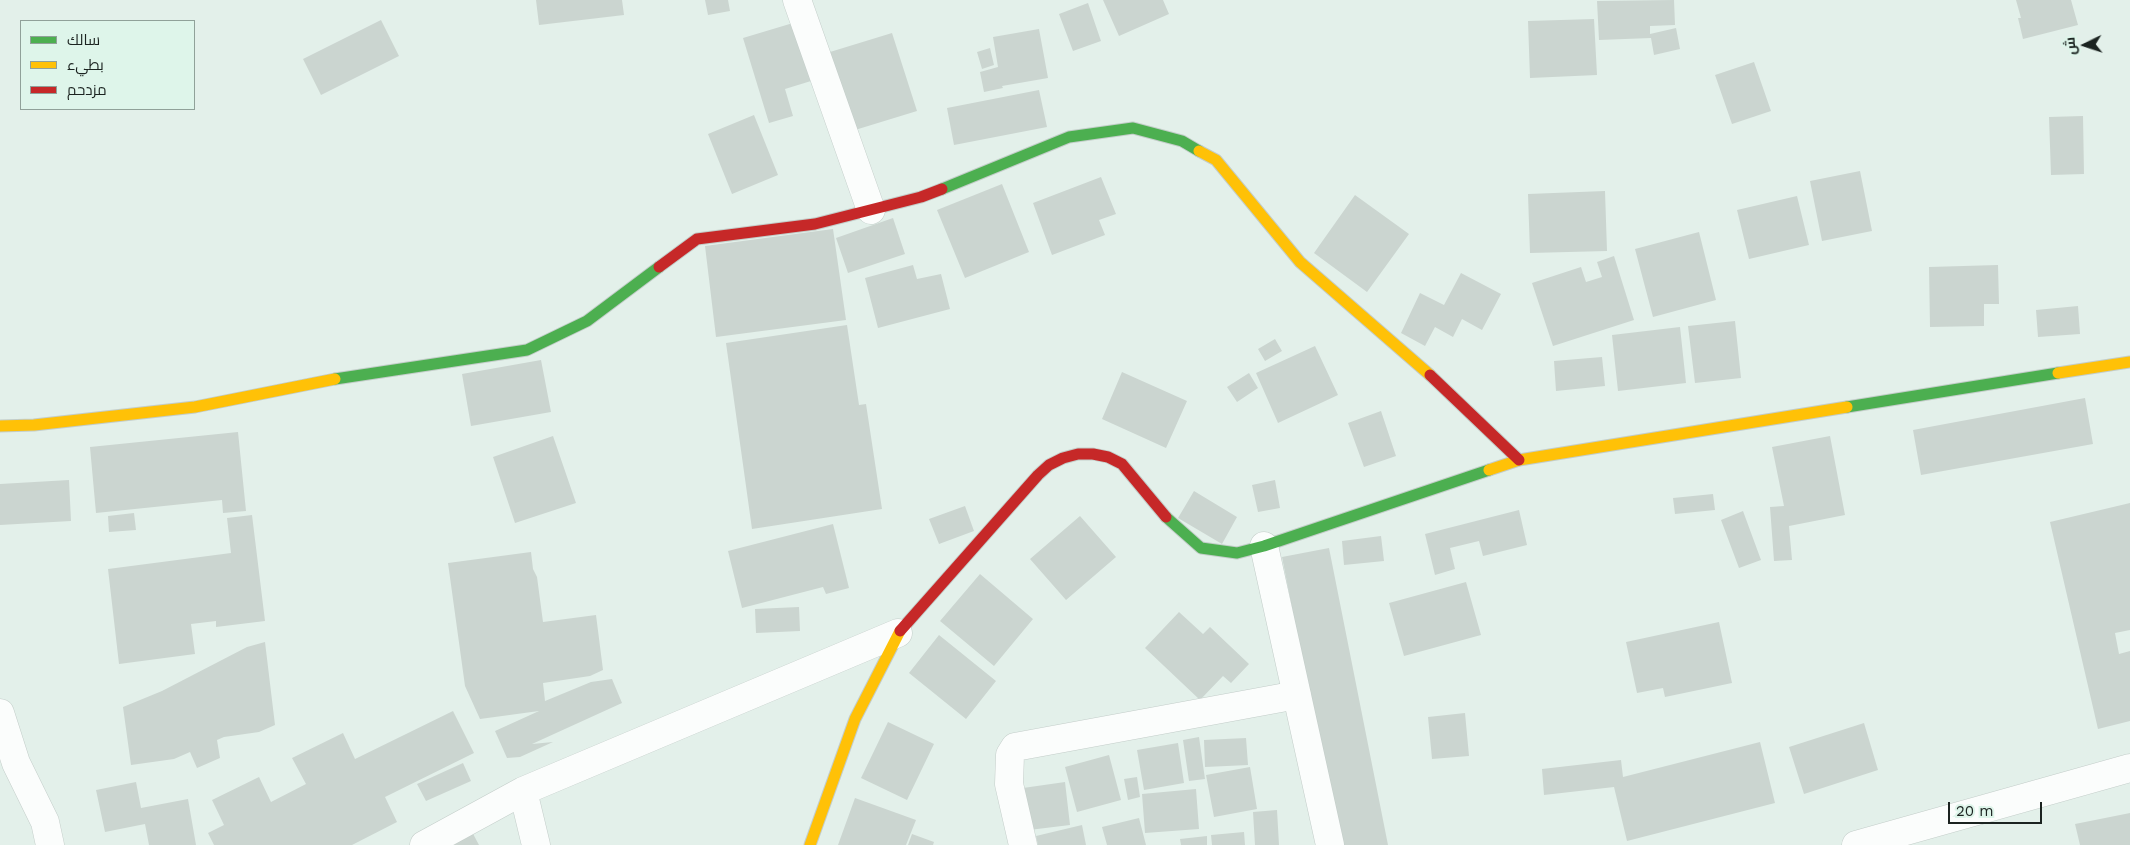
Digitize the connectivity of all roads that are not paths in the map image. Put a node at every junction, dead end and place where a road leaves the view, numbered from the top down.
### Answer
1 (797, 0) edge
2 (871, 210) junction
3 (2130, 362) edge
4 (0, 426) edge
5 (1519, 460) junction
6 (1264, 546) junction
7 (898, 633) junction
8 (1297, 695) junction
9 (0, 713) edge
10 (2130, 768) edge
11 (523, 791) junction
12 (50, 845) edge
13 (424, 845) edge
14 (536, 845) edge
15 (810, 845) edge
16 (1023, 845) edge
17 (1330, 845) edge
18 (1856, 845) edge

1 - 2 street
2 - 4 street
2 - 5 street
3 - 5 street
5 - 6 street
6 - 7 street
6 - 8 street
7 - 11 street
7 - 15 street
8 - 16 street
8 - 17 street
9 - 12 street
10 - 18 street
11 - 13 street
11 - 14 street

